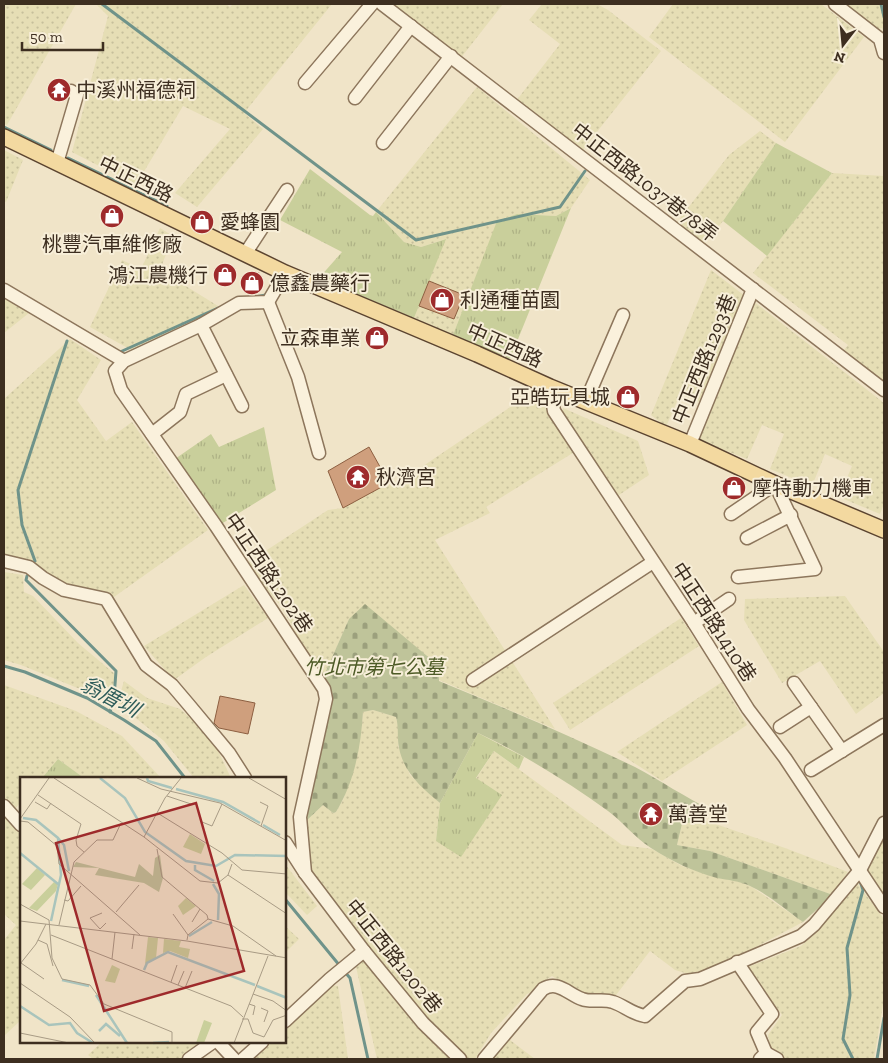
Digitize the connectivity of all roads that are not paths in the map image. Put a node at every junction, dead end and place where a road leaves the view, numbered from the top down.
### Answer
1 (372, 4) edge
2 (382, 4) edge
3 (835, 4) edge
4 (411, 26) junction
5 (884, 54) edge
6 (451, 56) junction
7 (305, 83) dead end
8 (71, 91) dead end
9 (355, 98) dead end
10 (4, 137) edge
11 (384, 143) dead end
12 (57, 163) junction
13 (287, 190) dead end
14 (245, 254) junction
15 (285, 273) junction
16 (753, 289) junction
17 (4, 290) edge
18 (268, 302) junction
19 (623, 315) dead end
20 (201, 324) junction
21 (124, 361) junction
22 (226, 374) junction
23 (550, 387) junction
24 (884, 390) edge
25 (586, 401) junction
26 (242, 406) dead end
27 (152, 434) junction
28 (690, 444) junction
29 (319, 453) dead end
30 (775, 484) junction
31 (731, 514) dead end
32 (791, 516) junction
33 (884, 530) edge
34 (747, 538) dead end
35 (4, 561) edge
36 (653, 562) junction
37 (738, 578) dead end
38 (729, 599) dead end
39 (694, 623) junction
40 (473, 680) dead end
41 (794, 683) dead end
42 (811, 706) junction
43 (884, 725) edge
44 (780, 727) dead end
45 (842, 751) junction
46 (812, 770) dead end
47 (243, 777) edge
48 (4, 806) edge
49 (884, 823) edge
50 (20, 824) edge
51 (286, 844) edge
52 (860, 870) junction
53 (305, 873) junction
54 (884, 907) edge
55 (364, 951) junction
56 (737, 962) junction
57 (286, 1020) edge
58 (212, 1043) edge
59 (219, 1043) edge
60 (261, 1043) edge
61 (768, 1057) edge
62 (189, 1059) edge
63 (234, 1059) edge
64 (243, 1059) edge
65 (460, 1059) edge
66 (484, 1059) edge

1 - 7 street
2 - 4 street, 中正西路1037巷78弄
3 - 5 street
4 - 6 street, 中正西路1037巷78弄
4 - 9 street
6 - 11 street
6 - 16 street, 中正西路1037巷78弄
8 - 12 street
10 - 12 main road, 中正西路
12 - 14 main road, 中正西路
13 - 14 street
14 - 15 main road, 中正西路
15 - 18 street
15 - 23 main road, 中正西路
16 - 24 street, 中正西路1037巷78弄
16 - 28 street, 中正西路1293巷
17 - 21 street
18 - 20 street
18 - 29 street
19 - 25 street
20 - 21 street
20 - 22 street
21 - 27 street, 中正西路1202巷
22 - 26 street
22 - 27 street
23 - 25 main road, 中正西路
23 - 36 street, 中正西路1410巷
25 - 28 main road, 中正西路
27 - 53 street, 中正西路1202巷
28 - 30 main road, 中正西路
30 - 31 street
30 - 32 street
30 - 33 main road, 中正西路
32 - 34 street
32 - 37 street
35 - 47 street
36 - 39 street, 中正西路1410巷
36 - 40 street
38 - 39 street
39 - 52 street, 中正西路1410巷
41 - 42 street
42 - 44 street
42 - 45 street
43 - 45 street
45 - 46 street
48 - 50 street
49 - 52 street
51 - 53 street
52 - 54 street, 中正西路1410巷
52 - 56 street
53 - 55 street, 中正西路1202巷
55 - 57 street
55 - 65 street, 中正西路1202巷
56 - 61 street
56 - 66 street
58 - 62 street
59 - 63 street
60 - 64 street

